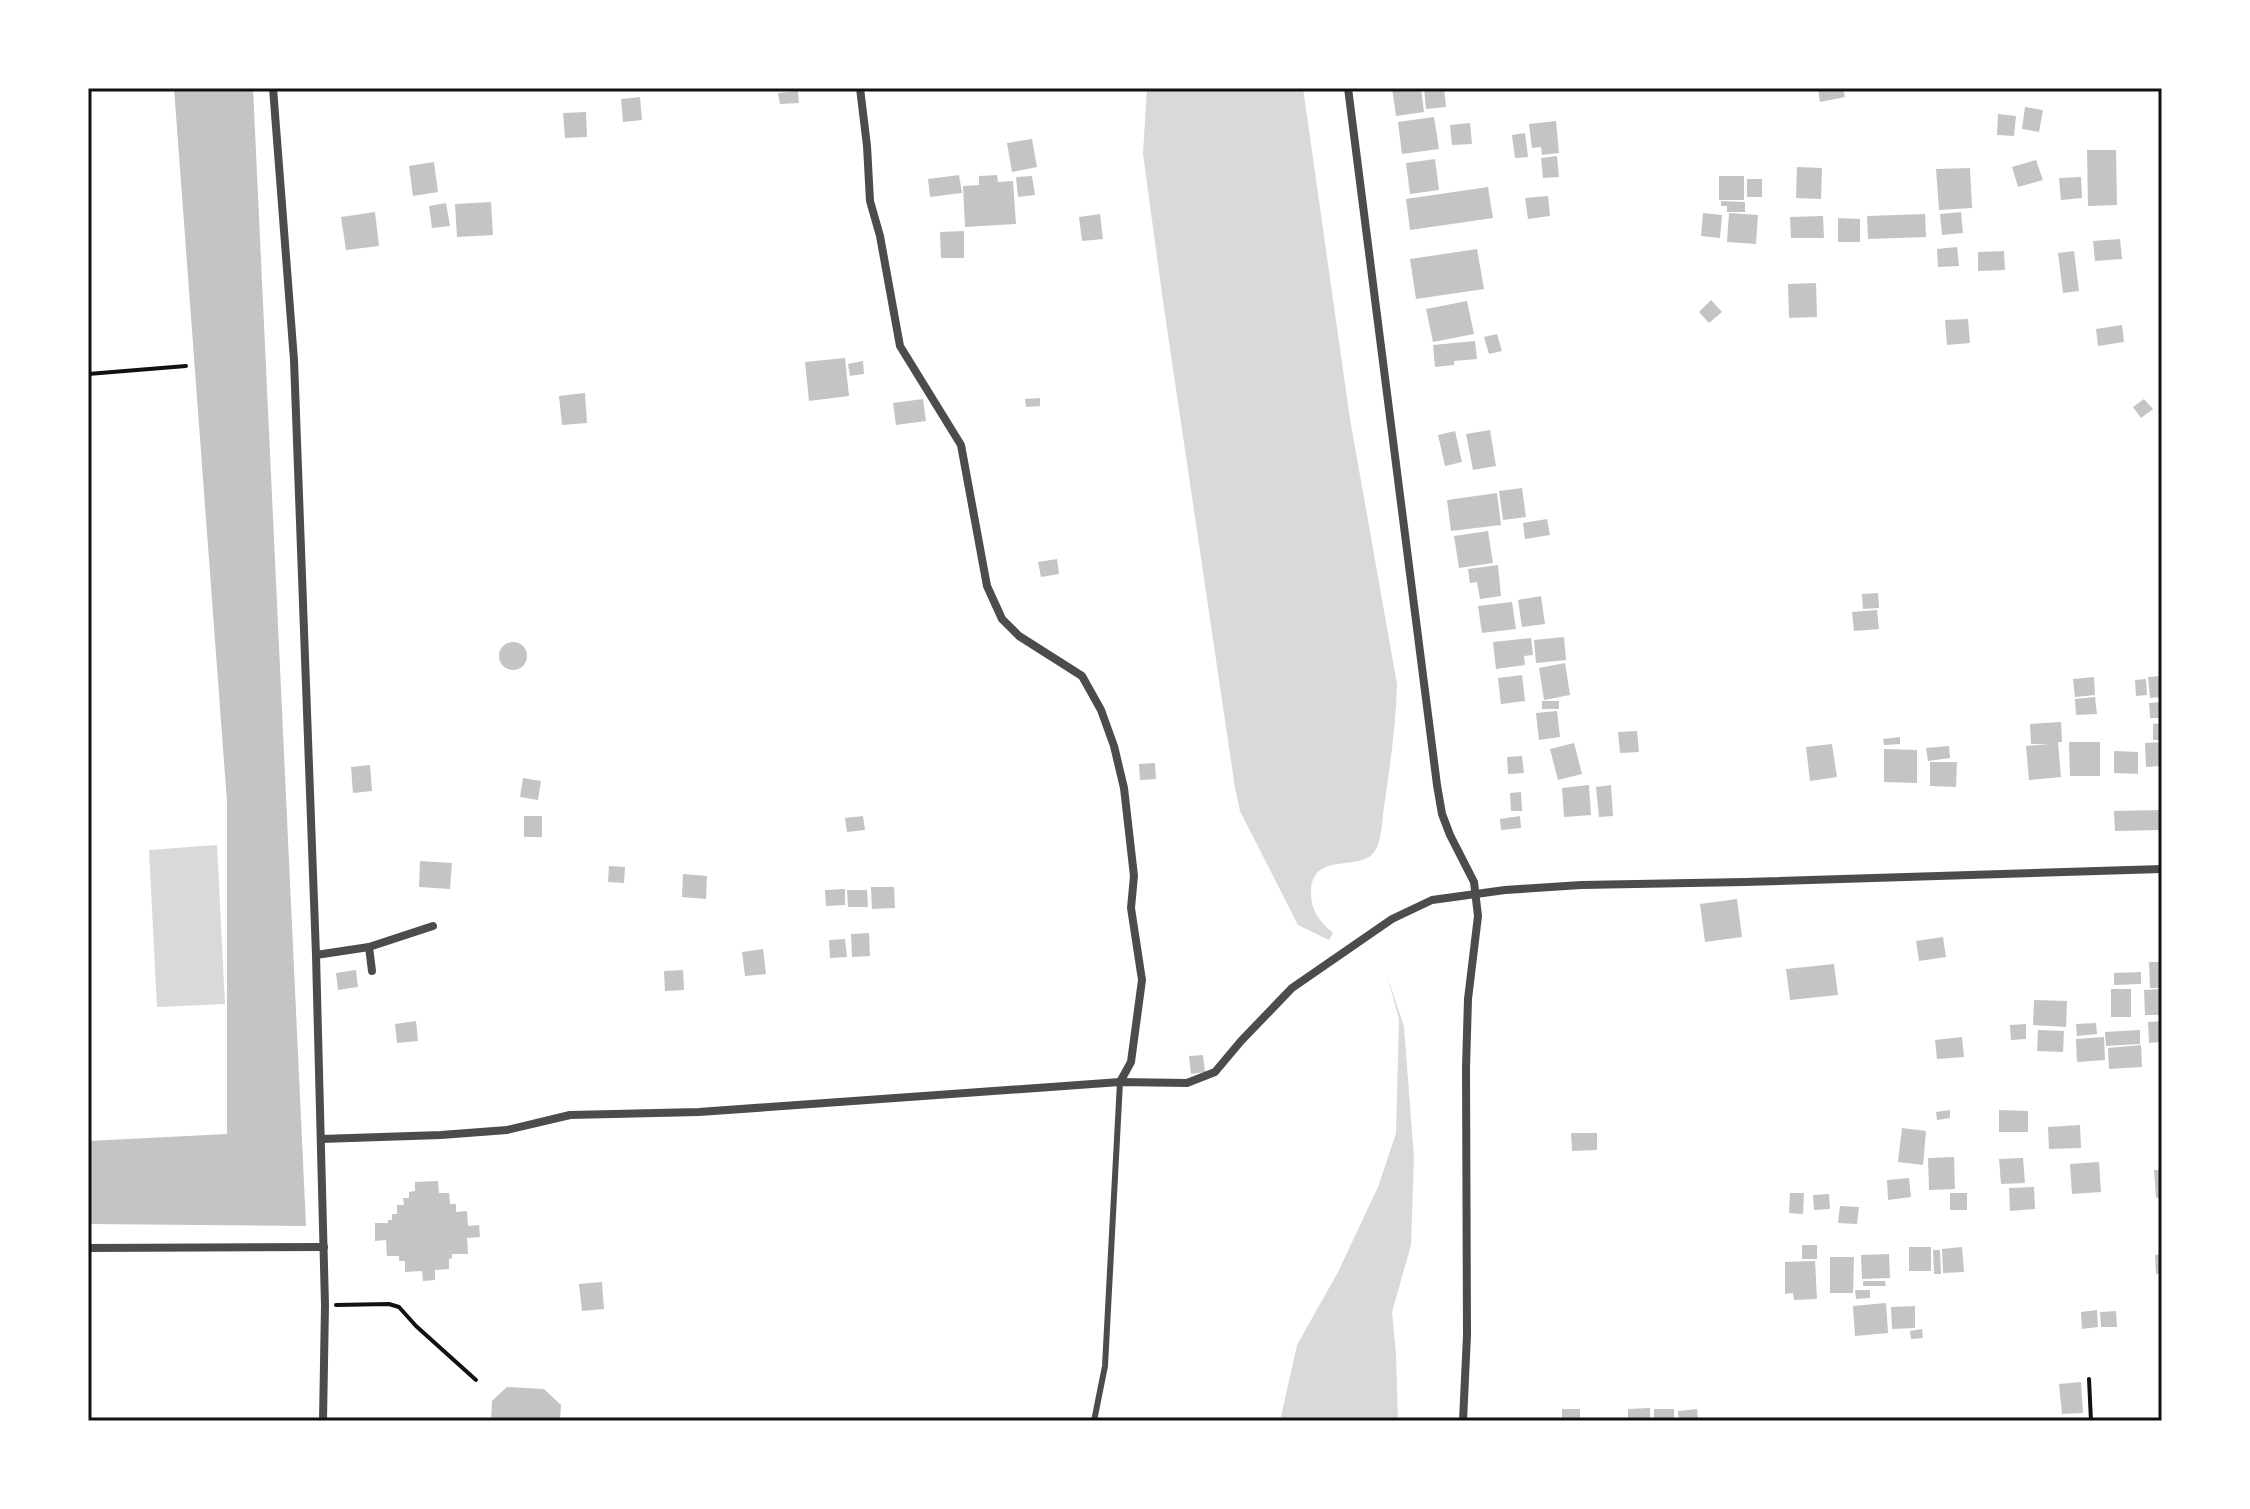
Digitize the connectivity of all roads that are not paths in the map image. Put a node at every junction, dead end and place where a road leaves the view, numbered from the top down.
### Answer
1 (273, 88) edge
2 (860, 88) edge
3 (1348, 88) edge
4 (2162, 869) edge
5 (1477, 893) junction
6 (433, 926) dead end
7 (369, 947) junction
8 (316, 955) junction
9 (372, 971) dead end
10 (1120, 1082) junction
11 (321, 1139) junction
12 (324, 1247) junction
13 (88, 1248) edge
14 (323, 1421) edge
15 (1094, 1421) edge
16 (1463, 1421) edge

1 - 8 street
2 - 10 street
3 - 5 street
4 - 5 street
5 - 10 street
5 - 16 street
6 - 7 street
7 - 8 street
7 - 9 street
8 - 11 street
10 - 11 street
10 - 15 lane
11 - 12 street
12 - 13 street
12 - 14 street

